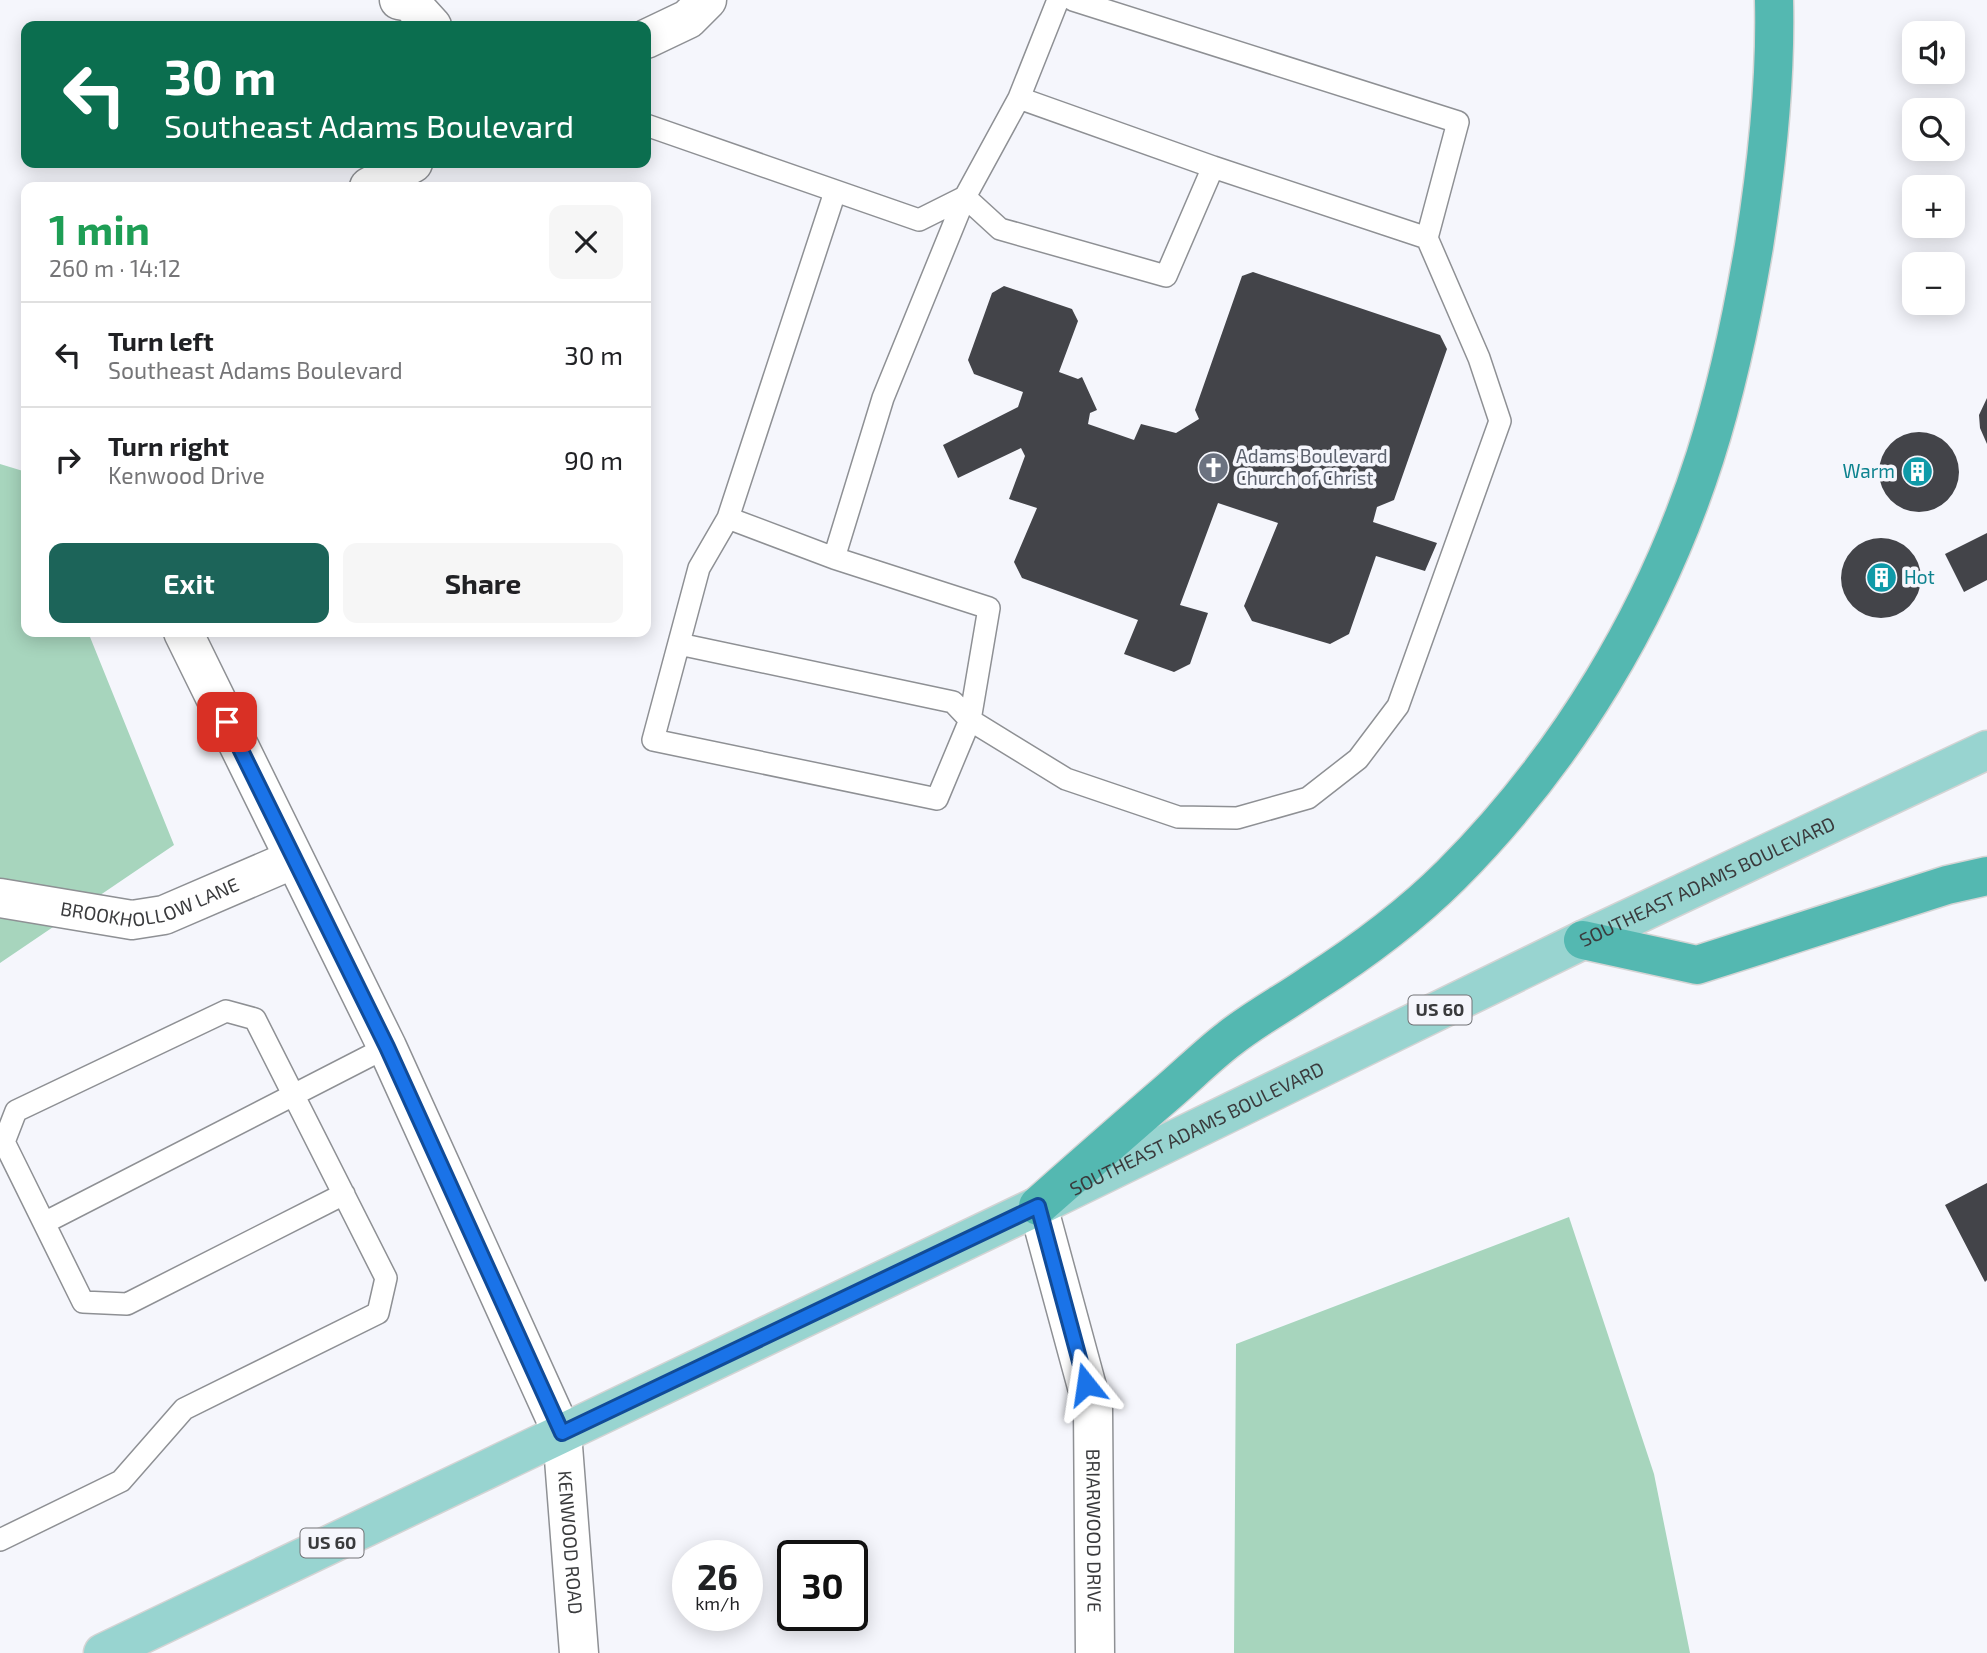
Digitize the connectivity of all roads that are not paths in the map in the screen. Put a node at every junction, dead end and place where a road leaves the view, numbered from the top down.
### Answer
1 (399, 0) edge
2 (708, 0) edge
3 (1058, 0) edge
4 (1073, 0) edge
5 (1774, 0) edge
6 (427, 21) edge
7 (651, 38) edge
8 (1020, 98) junction
9 (651, 127) edge
10 (1213, 167) junction
11 (404, 168) edge
12 (378, 182) edge
13 (835, 192) junction
14 (965, 197) junction
15 (1427, 238) junction
16 (727, 517) junction
17 (834, 558) junction
18 (185, 637) edge
19 (679, 644) junction
20 (970, 720) junction
21 (1987, 750) edge
22 (294, 859) junction
23 (1987, 876) edge
24 (0, 898) edge
25 (1583, 940) junction
26 (387, 1047) junction
27 (293, 1095) junction
28 (344, 1194) junction
29 (1038, 1206) junction
30 (44, 1223) junction
31 (562, 1433) junction
32 (0, 1540) edge
33 (103, 1653) edge
34 (579, 1653) edge
35 (1095, 1653) edge

1 - 6 street
2 - 7 street
3 - 8 lane
4 - 15 lane
5 - 29 highway
8 - 10 lane
8 - 14 lane
9 - 13 lane
10 - 14 lane
10 - 15 lane
11 - 12 street
13 - 14 lane
13 - 16 lane
14 - 17 lane
15 - 20 lane
16 - 17 lane
16 - 19 lane
17 - 20 lane
18 - 22 street, KENWOOD ROAD
19 - 20 lane
19 - 20 lane
21 - 25 main road, SOUTHEAST ADAMS BOULEVARD / US 60
22 - 24 street, BROOKHOLLOW LANE
22 - 26 street, KENWOOD ROAD
23 - 25 highway
25 - 29 main road, SOUTHEAST ADAMS BOULEVARD / US 60
26 - 27 lane
26 - 31 street, KENWOOD ROAD
27 - 28 lane
27 - 30 lane
27 - 30 lane
28 - 30 lane
28 - 32 lane
29 - 31 main road, SOUTHEAST ADAMS BOULEVARD / US 60
29 - 35 street, BRIARWOOD DRIVE
31 - 33 main road, SOUTHEAST ADAMS BOULEVARD / US 60
31 - 34 street, KENWOOD ROAD

